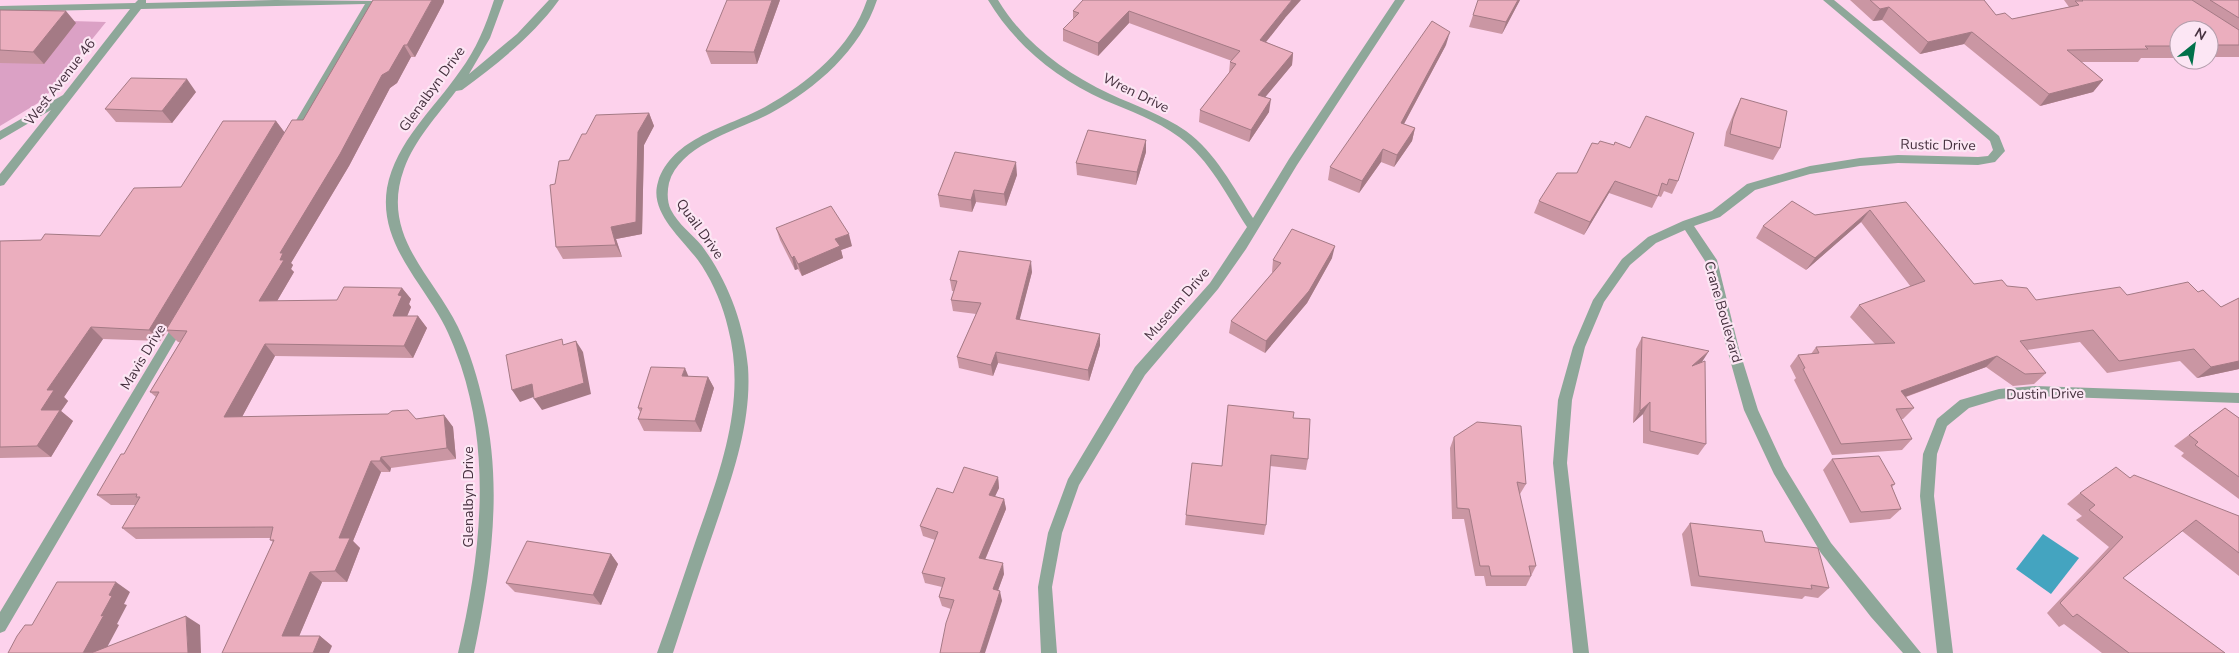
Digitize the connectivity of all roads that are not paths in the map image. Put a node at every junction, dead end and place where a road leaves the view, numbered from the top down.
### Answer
1 (372, 0) edge
2 (499, 0) edge
3 (554, 0) edge
4 (872, 0) edge
5 (993, 0) edge
6 (1400, 0) edge
7 (1828, 0) edge
8 (141, 3) edge
9 (0, 9) edge
10 (70, 93) junction
11 (448, 95) junction
12 (0, 136) edge
13 (285, 146) edge
14 (0, 182) edge
15 (1687, 224) junction
16 (1253, 227) junction
17 (188, 309) edge
18 (2239, 398) edge
19 (0, 626) edge
20 (466, 653) edge
21 (665, 653) edge
22 (1049, 653) edge
23 (1582, 653) edge
24 (1913, 653) edge
25 (1945, 653) edge

1 - 8 street
1 - 13 street
2 - 11 street, Glenalbyn Drive
3 - 11 street
4 - 21 street, Quail Drive
5 - 16 street, Wren Drive
6 - 16 street, Museum Drive
7 - 15 street, Rustic Drive
8 - 9 street
8 - 10 street, West Avenue 46
10 - 12 street
10 - 14 street, West Avenue 46
11 - 20 street, Glenalbyn Drive
15 - 23 street
15 - 24 street, Crane Boulevard
16 - 22 street, Museum Drive
17 - 19 street, Mavis Drive
18 - 25 street, Dustin Drive

